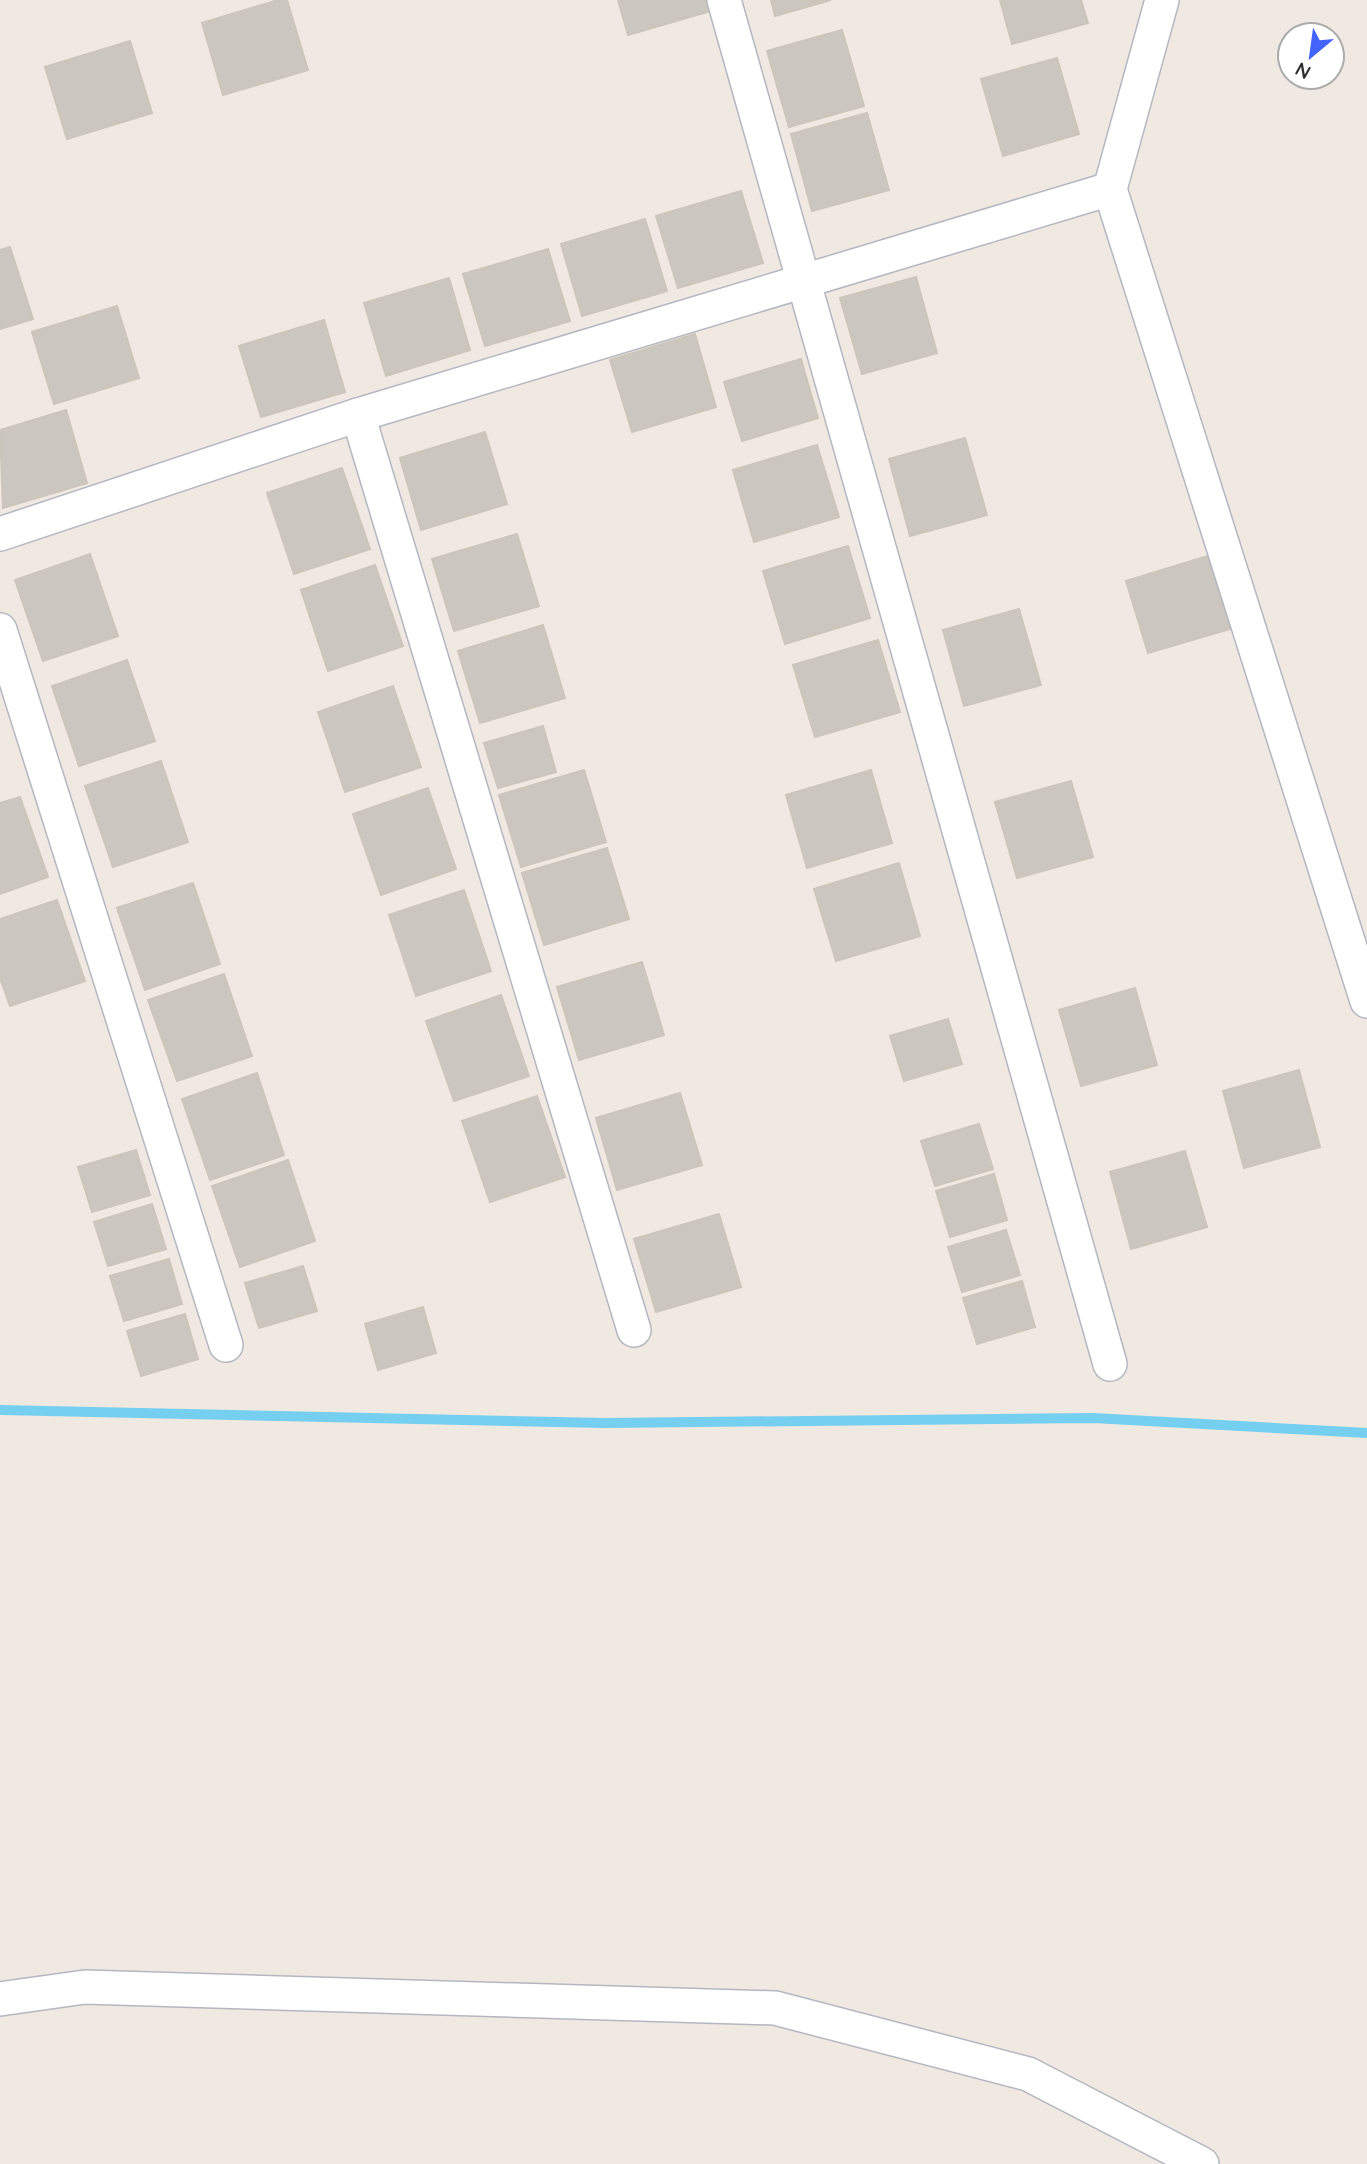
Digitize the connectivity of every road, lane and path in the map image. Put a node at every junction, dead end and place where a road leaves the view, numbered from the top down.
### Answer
1 (724, 0) edge
2 (1162, 0) edge
3 (1110, 189) junction
4 (803, 281) junction
5 (358, 415) junction
6 (0, 534) edge
7 (0, 631) edge
8 (1367, 1001) edge
9 (634, 1330) dead end
10 (226, 1345) dead end
11 (1110, 1364) dead end
12 (0, 1999) edge
13 (1202, 2164) edge

1 - 4 street
2 - 3 street
3 - 4 street
3 - 8 street
4 - 5 street
4 - 11 street
5 - 6 street
5 - 9 street
7 - 10 street
12 - 13 street

